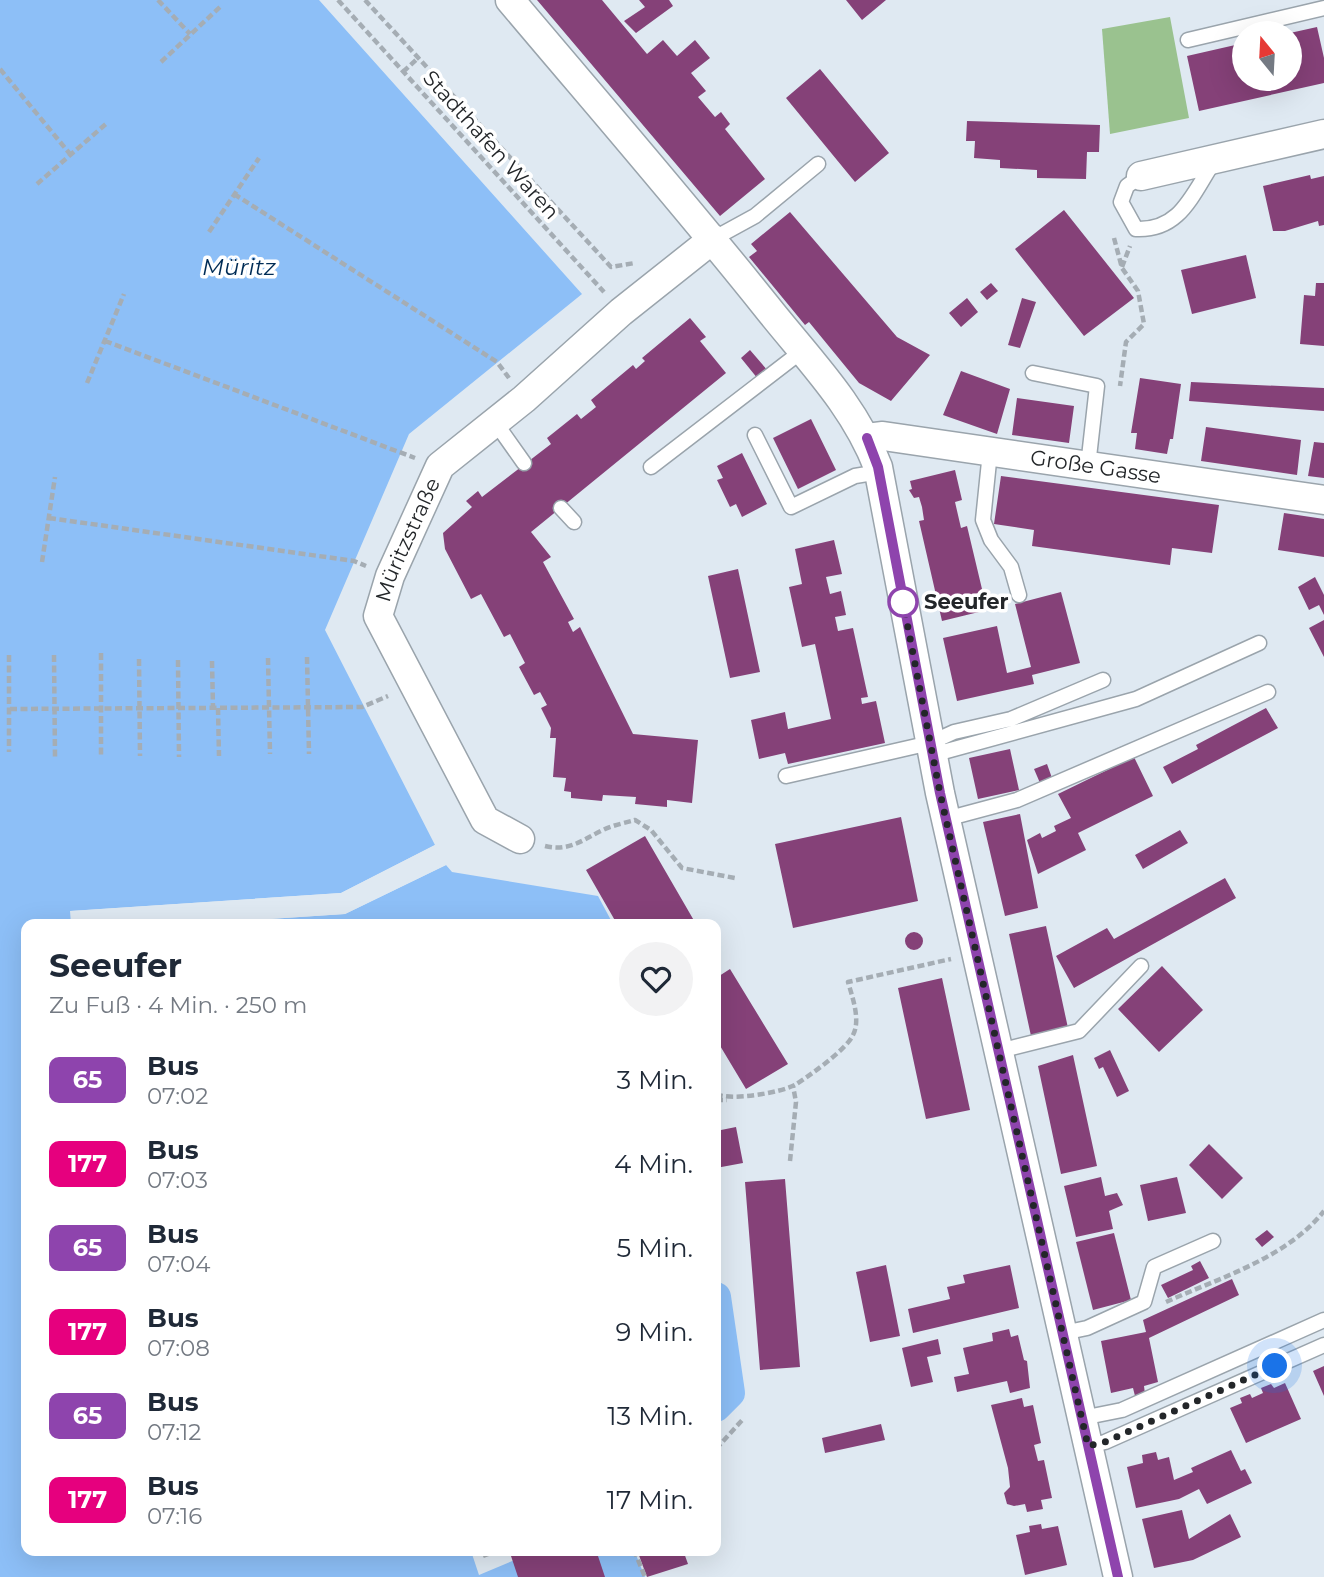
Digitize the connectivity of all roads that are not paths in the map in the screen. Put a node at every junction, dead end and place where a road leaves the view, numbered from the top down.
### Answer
1 (510, 0) edge
2 (1324, 8) edge
3 (1188, 40) dead end
4 (1324, 134) edge
5 (1215, 159) junction
6 (818, 164) dead end
7 (1141, 176) joint
8 (713, 239) junction
9 (802, 351) junction
10 (1033, 373) dead end
11 (495, 422) junction
12 (755, 435) dead end
13 (867, 438) junction
14 (990, 452) junction
15 (524, 463) dead end
16 (1088, 466) junction
17 (652, 467) dead end
18 (878, 472) junction
19 (1324, 500) edge
20 (561, 508) dead end
21 (574, 522) dead end
22 (1019, 595) dead end
23 (1259, 643) dead end
24 (1103, 680) dead end
25 (1268, 692) dead end
26 (931, 749) junction
27 (786, 776) dead end
28 (946, 819) junction
29 (520, 839) road end
30 (1141, 966) dead end
31 (999, 1051) junction
32 (1213, 1241) dead end
33 (1324, 1320) edge
34 (1063, 1333) junction
35 (1324, 1345) edge
36 (1082, 1418) junction
37 (1088, 1446) junction
38 (1118, 1577) edge

1 - 8 street
2 - 3 lane
4 - 5 street
5 - 7 street
5 - 7 lane
6 - 8 lane
8 - 9 street
8 - 11 street, Müritzstraße
9 - 13 street
9 - 17 lane
10 - 16 lane
11 - 15 lane
11 - 29 street, Müritzstraße
12 - 18 lane
13 - 14 street, Große Gasse
13 - 18 street
14 - 16 street, Große Gasse
14 - 22 lane
16 - 19 street, Große Gasse
18 - 26 street
20 - 21 lane
23 - 26 lane
24 - 26 lane
25 - 28 lane
26 - 27 lane
26 - 28 street
28 - 31 street
30 - 31 lane
31 - 34 street
32 - 34 lane
33 - 36 lane
34 - 36 street
35 - 37 lane
36 - 37 street
37 - 38 street

